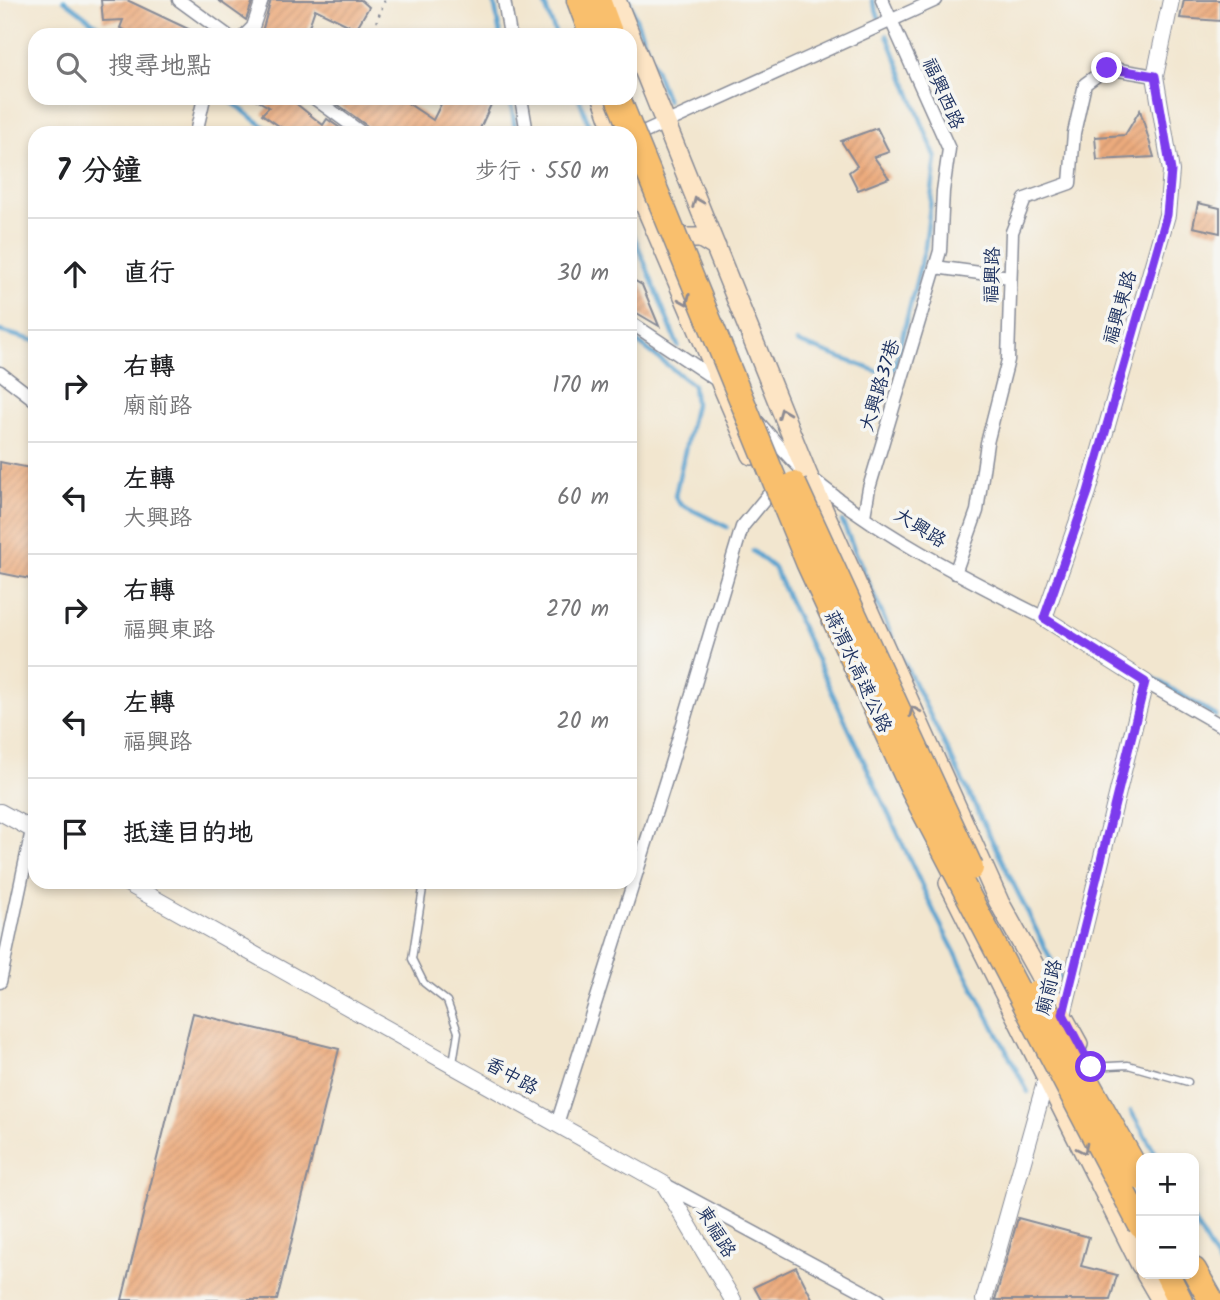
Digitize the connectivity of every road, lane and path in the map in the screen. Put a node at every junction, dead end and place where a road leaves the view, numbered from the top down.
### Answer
1 (179, 0) edge
2 (262, 0) edge
3 (385, 0) edge
4 (504, 0) edge
5 (567, 0) edge
6 (579, 0) edge
7 (598, 0) edge
8 (616, 0) edge
9 (882, 0) edge
10 (936, 0) edge
11 (1171, 0) edge
12 (890, 20) junction
13 (217, 28) edge
14 (252, 28) edge
15 (374, 28) edge
16 (509, 28) edge
17 (577, 28) edge
18 (589, 28) edge
19 (608, 28) edge
20 (627, 28) edge
21 (637, 52) edge
22 (1155, 76) junction
23 (637, 102) edge
24 (202, 105) edge
25 (324, 105) edge
26 (523, 105) edge
27 (605, 105) edge
28 (621, 105) edge
29 (666, 123) junction
30 (198, 126) edge
31 (352, 126) edge
32 (526, 126) edge
33 (613, 126) edge
34 (629, 126) edge
35 (637, 136) edge
36 (637, 144) edge
37 (637, 186) edge
38 (716, 247) junction
39 (670, 264) junction
40 (935, 267) junction
41 (1010, 277) junction
42 (637, 327) edge
43 (0, 373) edge
44 (719, 381) junction
45 (28, 395) edge
46 (808, 476) junction
47 (769, 494) junction
48 (864, 516) junction
49 (955, 573) junction
50 (865, 603) junction
51 (824, 617) junction
52 (1044, 618) junction
53 (1145, 682) junction
54 (1220, 725) edge
55 (0, 812) edge
56 (28, 824) edge
57 (28, 854) edge
58 (637, 871) edge
59 (138, 889) edge
60 (423, 889) edge
61 (631, 889) edge
62 (0, 982) edge
63 (1063, 1014) junction
64 (453, 1065) junction
65 (1091, 1067) junction
66 (1047, 1076) junction
67 (1188, 1082) dead end
68 (557, 1124) junction
69 (1136, 1156) edge
70 (1136, 1169) edge
71 (664, 1184) junction
72 (1136, 1216) edge
73 (1136, 1255) edge
74 (1199, 1273) edge
75 (1199, 1278) edge
76 (1149, 1279) edge
77 (1170, 1279) edge
78 (733, 1300) edge
79 (879, 1300) edge
80 (984, 1300) edge
81 (1161, 1300) edge
82 (1180, 1300) edge
83 (1214, 1300) edge

1 - 13 street
2 - 14 street
3 - 15 path
4 - 16 street
5 - 17 main road
6 - 18 highway
7 - 19 highway
8 - 20 main road
9 - 12 street, 福興西路
10 - 12 street
11 - 22 street, 福興東路
12 - 29 street
12 - 40 street, 福興西路
21 - 29 main road
22 - 41 street, 福興路
22 - 52 street, 福興東路
23 - 70 highway, 蔣渭水高速公路, bridge
24 - 30 street
25 - 31 street
26 - 32 street
27 - 33 main road
28 - 34 highway, 蔣渭水高速公路, bridge
29 - 35 street
38 -> 29 main road
36 - 72 highway, 蔣渭水高速公路, bridge
37 - 39 main road
38 - 39 main road
46 -> 38 main road
39 -> 44 main road
40 - 41 street
40 - 48 street, 大興路37巷
41 - 49 street, 福興路
42 - 44 street, 大興路
43 - 45 street
44 - 46 street, 大興路
44 - 47 main road
46 - 48 street, 大興路
46 - 50 main road
47 - 51 main road
47 - 58 street
48 - 49 street, 大興路
49 - 52 street, 大興路
50 - 51 main road
63 -> 50 main road
51 - 66 main road
52 - 53 street, 大興路
53 - 54 street, 大興路
53 - 63 street, 廟前路
55 - 56 street
57 - 62 street
59 - 64 street, 香中路
60 - 64 lane
61 - 68 street
63 - 65 main road
63 - 66 street, 廟前路
64 - 68 street, 香中路
65 - 67 lane
65 - 69 main road
66 -> 73 main road
66 - 80 street, 廟前路
68 - 71 street, 香中路
71 - 78 street, 東福路
71 - 79 street, 香中路
74 - 83 main road
75 - 83 highway
76 - 81 main road
77 - 82 highway

